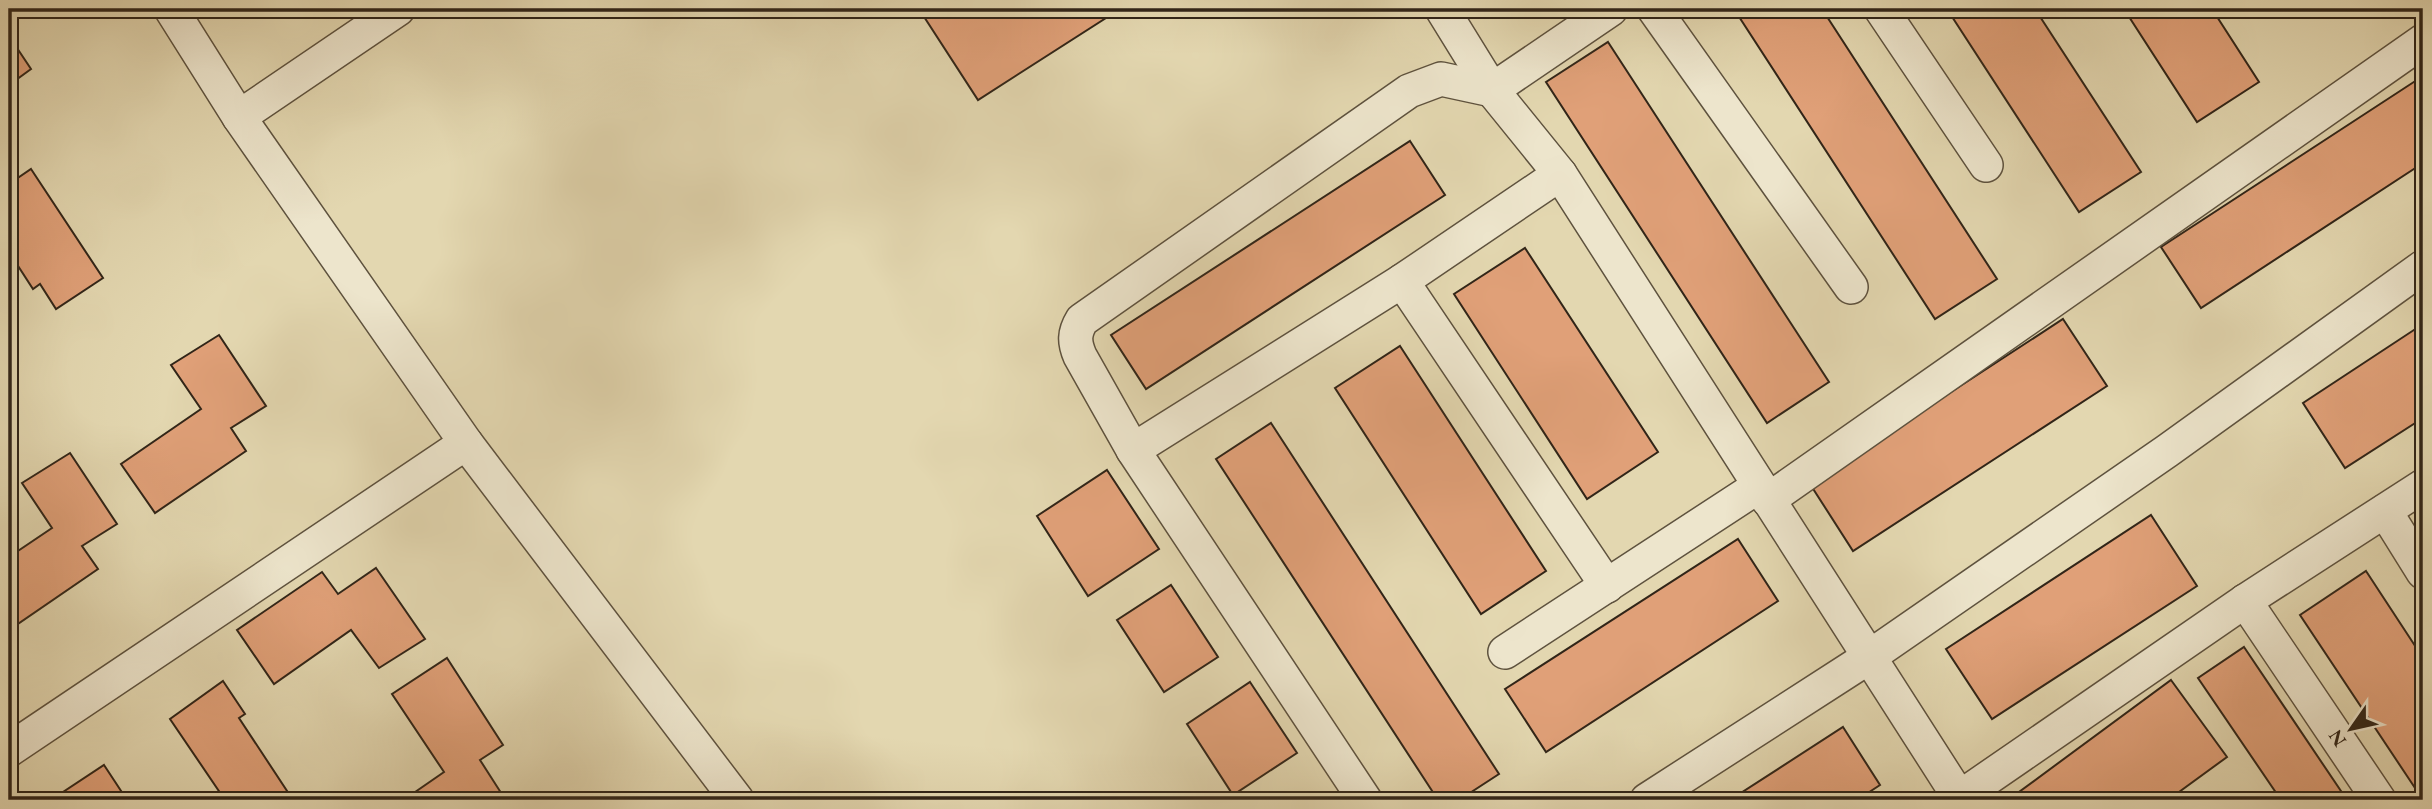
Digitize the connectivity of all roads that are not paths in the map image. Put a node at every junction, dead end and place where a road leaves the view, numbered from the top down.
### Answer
1 (171, 9) edge
2 (398, 9) edge
3 (1442, 9) edge
4 (1611, 9) edge
5 (1654, 9) edge
6 (1881, 9) edge
7 (2423, 41) edge
8 (1492, 90) junction
9 (239, 117) junction
10 (1986, 165) dead end
11 (1560, 174) junction
12 (2423, 267) edge
13 (1402, 281) junction
14 (1851, 287) dead end
15 (466, 443) junction
16 (1133, 450) junction
17 (2423, 486) edge
18 (1764, 493) junction
19 (2385, 512) junction
20 (2423, 572) edge
21 (1607, 586) junction
22 (2245, 601) junction
23 (1505, 652) dead end
24 (1869, 657) junction
25 (9, 750) edge
26 (737, 800) edge
27 (1364, 800) edge
28 (1647, 800) edge
29 (1959, 800) edge
30 (2379, 800) edge

1 - 9 street
2 - 9 street
3 - 8 street
4 - 8 street
5 - 14 street
6 - 10 street
7 - 18 street
8 - 11 street
8 - 16 street
9 - 15 street
11 - 13 street
11 - 18 street
12 - 24 street
13 - 16 street
13 - 21 street
15 - 25 street
15 - 26 street
16 - 27 street
17 - 19 street
18 - 21 street
18 - 24 street
19 - 20 street
19 - 22 street
21 - 23 street
22 - 29 street
22 - 30 street
24 - 28 street
24 - 29 street

